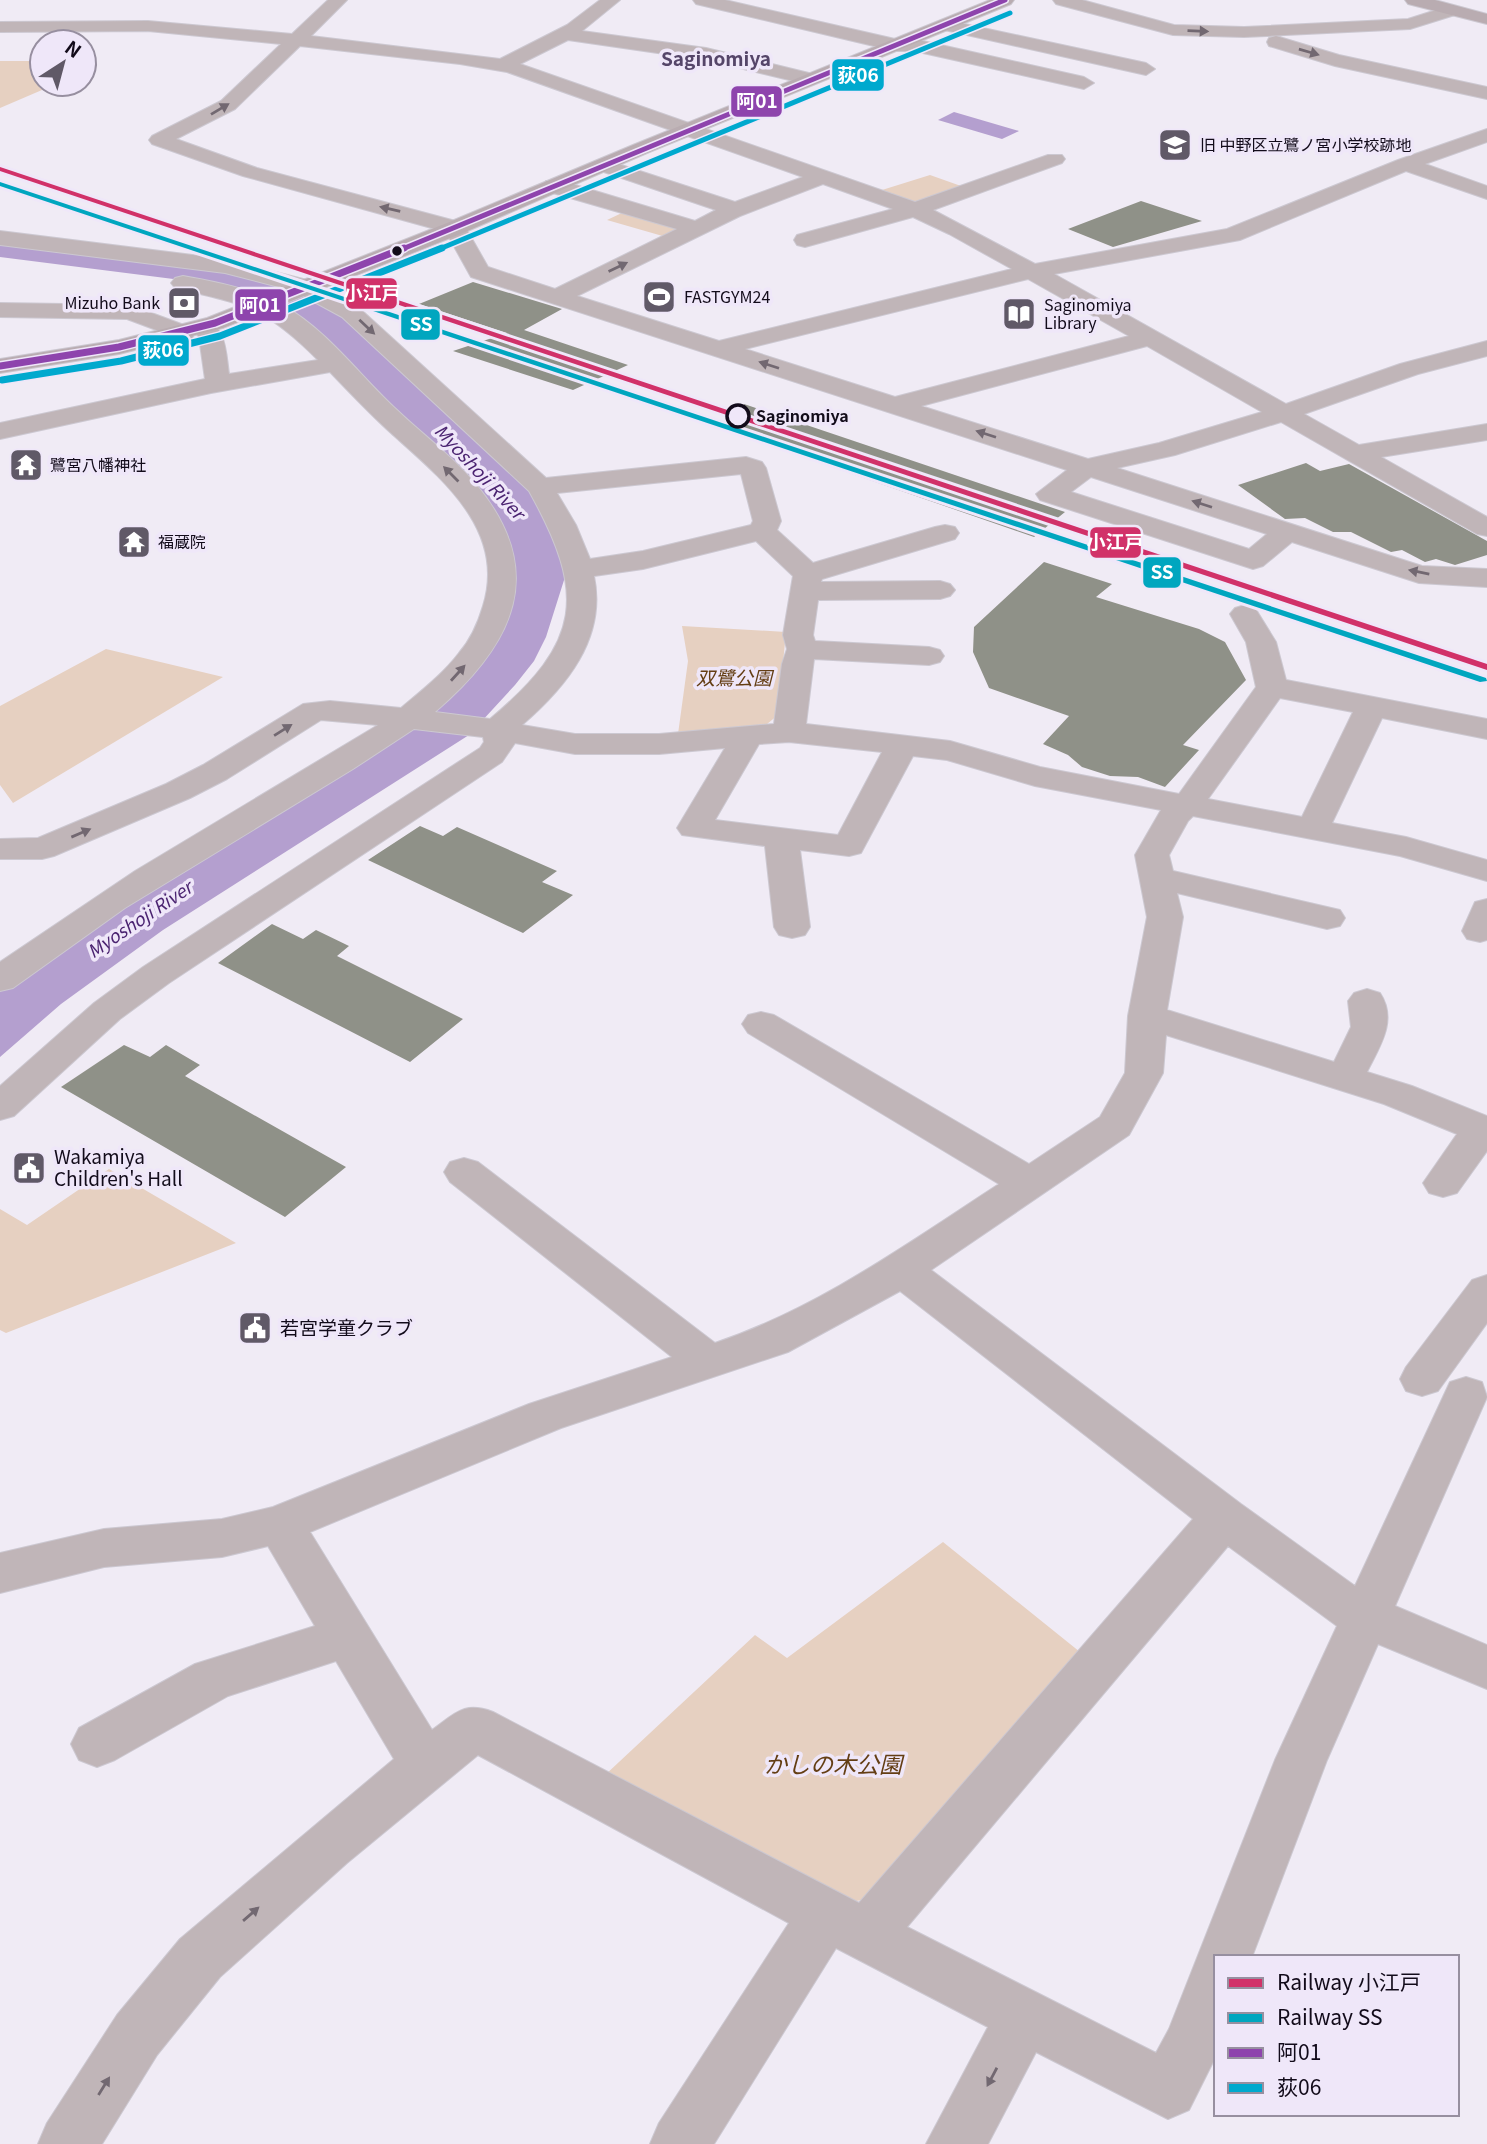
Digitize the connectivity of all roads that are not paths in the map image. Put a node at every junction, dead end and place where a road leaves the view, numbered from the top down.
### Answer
1 (338, 0) edge
2 (611, 0) edge
3 (702, 0) edge
4 (1005, 0) edge
5 (1062, 0) edge
6 (1414, 0) edge
7 (735, 3) edge
8 (1450, 6) edge
9 (88, 7) dead end
10 (1487, 19) edge
11 (943, 24) junction
12 (56, 26) junction
13 (1152, 26) junction
14 (0, 27) edge
15 (1244, 32) junction
16 (567, 34) junction
17 (298, 38) junction
18 (895, 45) junction
19 (1099, 59) junction
20 (503, 65) junction
21 (1146, 69) dead end
22 (810, 79) junction
23 (1084, 83) dead end
24 (1487, 93) edge
25 (688, 129) junction
26 (1487, 135) edge
27 (1055, 159) dead end
28 (1405, 164) junction
29 (603, 165) junction
30 (824, 177) junction
31 (554, 186) junction
32 (1487, 193) edge
33 (913, 209) junction
34 (736, 210) junction
35 (455, 228) junction
36 (697, 228) junction
37 (0, 238) edge
38 (805, 240) dead end
39 (0, 260) edge
40 (1032, 271) junction
41 (309, 290) junction
42 (556, 297) junction
43 (268, 306) junction
44 (68, 309) junction
45 (0, 310) edge
46 (193, 330) junction
47 (1149, 338) junction
48 (717, 349) junction
49 (94, 352) junction
50 (1482, 353) edge
51 (336, 364) junction
52 (0, 366) edge
53 (218, 384) junction
54 (895, 405) junction
55 (1284, 413) junction
56 (0, 431) edge
57 (1487, 432) edge
58 (1357, 453) junction
59 (1088, 467) junction
60 (540, 487) junction
61 (1487, 528) edge
62 (762, 531) junction
63 (1287, 532) junction
64 (945, 533) dead end
65 (580, 569) junction
66 (1487, 578) edge
67 (807, 582) junction
68 (940, 590) dead end
69 (1245, 614) dead end
70 (802, 649) junction
71 (929, 656) dead end
72 (1272, 687) junction
73 (1371, 706) junction
74 (413, 719) junction
75 (486, 728) junction
76 (1487, 729) edge
77 (789, 732) junction
78 (749, 734) junction
79 (902, 745) junction
80 (1188, 804) junction
81 (1313, 828) junction
82 (781, 838) junction
83 (5, 840) edge
84 (1487, 871) edge
85 (1159, 878) junction
86 (1327, 918) dead end
87 (792, 927) dead end
88 (0, 980) edge
89 (1367, 1001) dead end
90 (1147, 1016) junction
91 (761, 1024) dead end
92 (1345, 1078) junction
93 (0, 1107) edge
94 (1485, 1130) edge
95 (464, 1172) dead end
96 (1443, 1183) dead end
97 (1031, 1184) junction
98 (901, 1269) junction
99 (1487, 1291) edge
100 (709, 1362) junction
101 (1224, 1517) junction
102 (279, 1524) junction
103 (0, 1573) edge
104 (1365, 1620) junction
105 (347, 1637) junction
106 (1487, 1668) edge
107 (97, 1744) dead end
108 (425, 1765) junction
109 (847, 1924) junction
110 (1225, 1955) edge
111 (1214, 1984) edge
112 (1024, 2017) junction
113 (68, 2144) edge
114 (680, 2144) edge
115 (956, 2144) edge

1 - 17 street
2 - 16 street
3 - 7 street
4 - 11 main road
5 - 13 street
6 - 8 main road
7 - 18 street
8 - 10 main road
8 - 15 street
9 - 12 street
11 - 18 main road
11 - 19 street
12 - 14 street
12 - 17 street
13 -> 15 street
13 - 19 street
15 -> 24 street
16 - 20 street
16 - 22 street
17 - 20 street
35 -> 17 street
18 - 22 main road
18 - 23 street
19 - 21 street
20 - 25 street
22 - 25 main road
25 - 29 main road
25 - 30 street
26 - 28 street
27 - 33 street
28 - 32 street
28 - 40 street
29 - 31 main road
29 - 34 street
30 - 33 street
30 - 34 street
31 - 35 main road
31 - 36 street
33 - 38 street
33 - 40 street
34 - 36 street
35 - 41 main road
35 - 42 street
42 -> 36 street
37 - 41 street
39 - 43 street
40 - 47 street
40 - 48 street
41 - 43 main road
41 -> 60 street
42 - 48 street
43 - 46 main road
43 - 51 street
44 - 45 street
44 - 46 street
44 - 49 street
46 - 49 main road
46 - 53 street
47 - 54 street
47 - 55 street
54 -> 48 street
49 - 52 main road
50 - 55 street
51 - 53 street
74 -> 51 street
53 - 56 street
59 -> 54 street
55 - 58 street
55 - 59 street
57 - 58 street
58 - 61 street
63 -> 59 street
59 - 63 street
60 - 62 street
60 - 65 street
62 - 65 street
62 - 67 street
66 -> 63 street
64 - 67 street
65 - 75 street
67 - 68 street
67 - 70 street
69 - 72 street
70 - 71 street
70 - 77 street
72 - 73 street
72 - 80 street
73 - 76 street
73 - 81 street
74 - 75 street
83 -> 74 street
74 - 88 street
75 - 78 street
75 - 93 street
77 - 78 street
77 - 79 street
78 - 82 street
79 - 80 street
79 - 82 street
80 - 81 street
80 - 85 street
81 - 84 street
82 - 87 street
85 - 86 street
85 - 90 street
89 - 92 street
90 - 92 street
90 - 97 street
91 - 97 street
92 - 94 street
94 - 96 street
95 - 100 street
97 - 98 street
98 - 100 street
98 - 101 street
99 - 104 street
100 - 102 street
101 - 104 street
101 - 109 street
102 - 103 street
102 - 105 street
104 - 106 street
104 - 110 street
105 - 107 street
105 - 108 street
108 - 109 street
113 -> 108 street
109 - 112 street
109 - 114 street
111 - 112 street
112 -> 115 street

